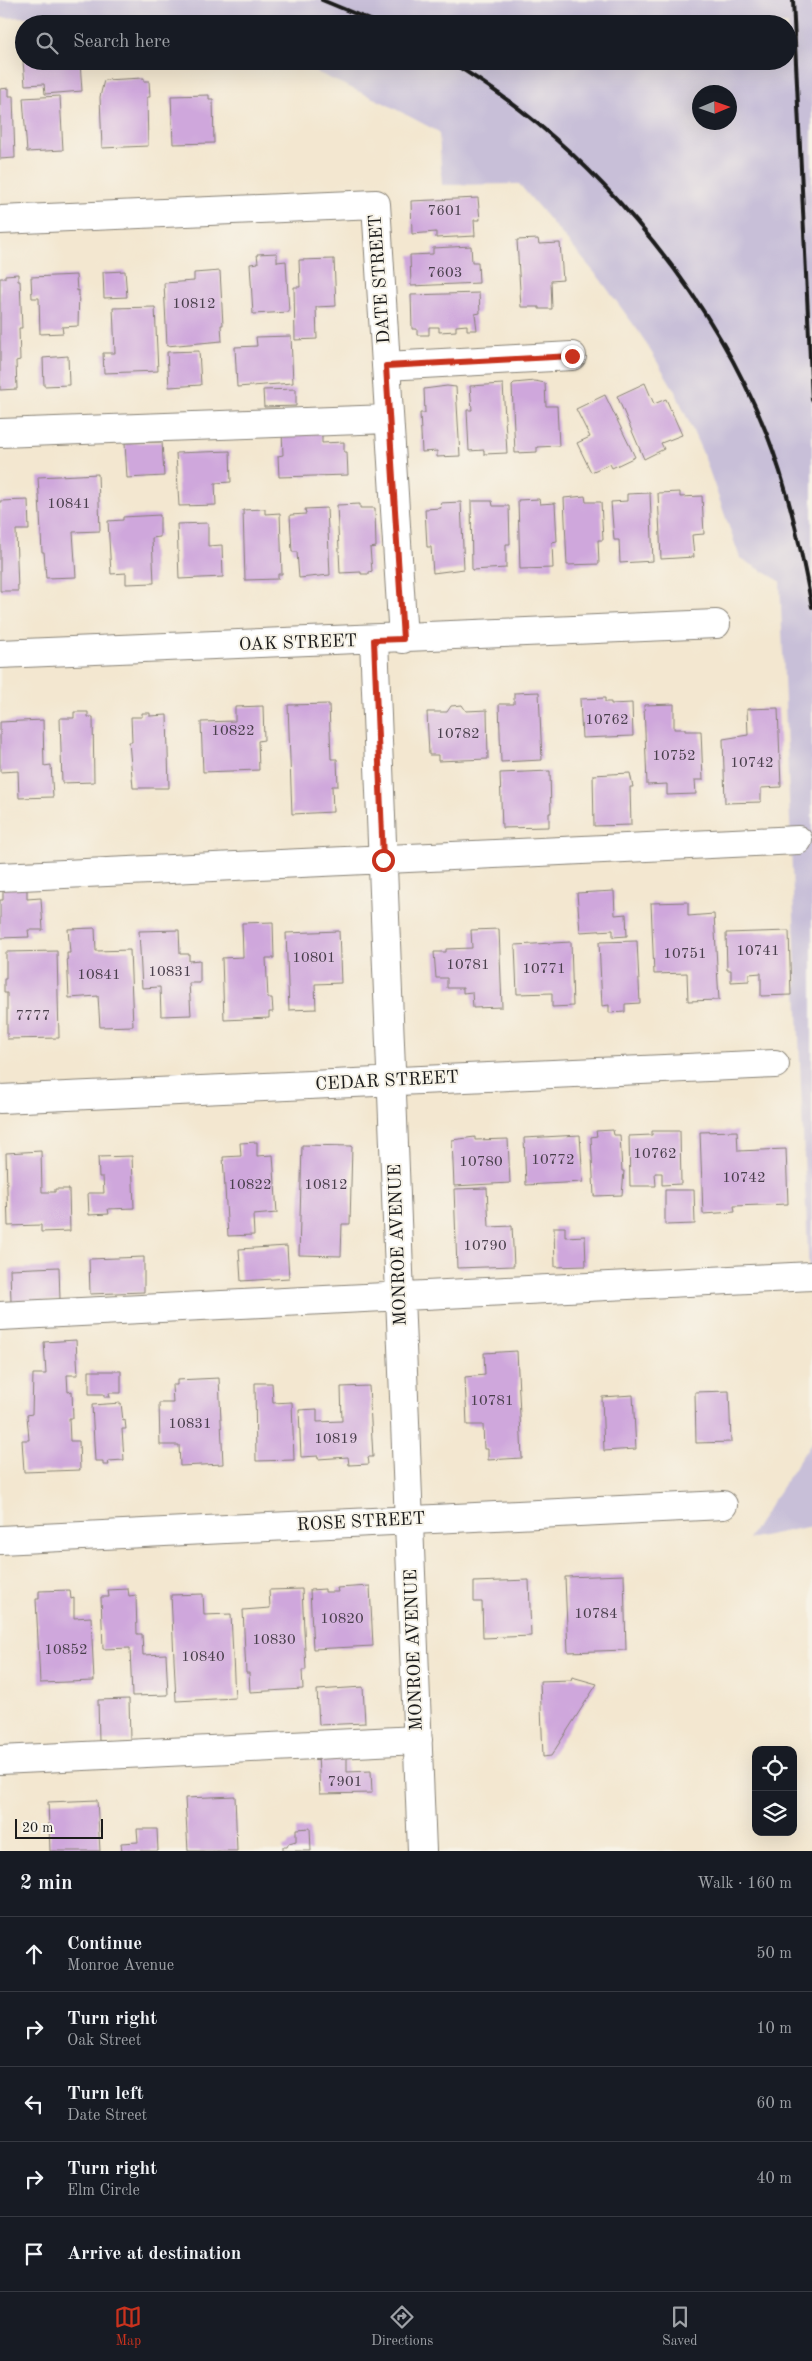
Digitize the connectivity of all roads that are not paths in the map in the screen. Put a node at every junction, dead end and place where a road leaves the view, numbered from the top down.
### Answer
1 (0, 220) edge
2 (572, 356) dead end
3 (386, 366) junction
4 (389, 419) junction
5 (0, 433) edge
6 (716, 624) dead end
7 (403, 639) junction
8 (374, 640) junction
9 (0, 654) edge
10 (798, 840) dead end
11 (383, 860) junction
12 (0, 878) edge
13 (775, 1064) dead end
14 (391, 1081) junction
15 (0, 1099) edge
16 (812, 1276) edge
17 (400, 1296) junction
18 (0, 1316) edge
19 (723, 1505) dead end
20 (409, 1520) junction
21 (0, 1540) edge
22 (418, 1740) junction
23 (0, 1760) edge
24 (422, 1851) edge

1 - 3 street, DATE STREET
2 - 3 street
3 - 4 street, DATE STREET
4 - 5 street
4 - 7 street, DATE STREET
6 - 7 street, OAK STREET
7 - 8 street, OAK STREET
8 - 9 street, OAK STREET
8 - 11 street, MONROE AVENUE
10 - 11 street
11 - 12 street
11 - 14 street, MONROE AVENUE
13 - 14 street, CEDAR STREET
14 - 15 street, CEDAR STREET
14 - 17 street, MONROE AVENUE
16 - 17 street
17 - 18 street
17 - 20 street, MONROE AVENUE
19 - 20 street, ROSE STREET
20 - 21 street, ROSE STREET
20 - 22 street, MONROE AVENUE
22 - 23 street
22 - 24 street, MONROE AVENUE

